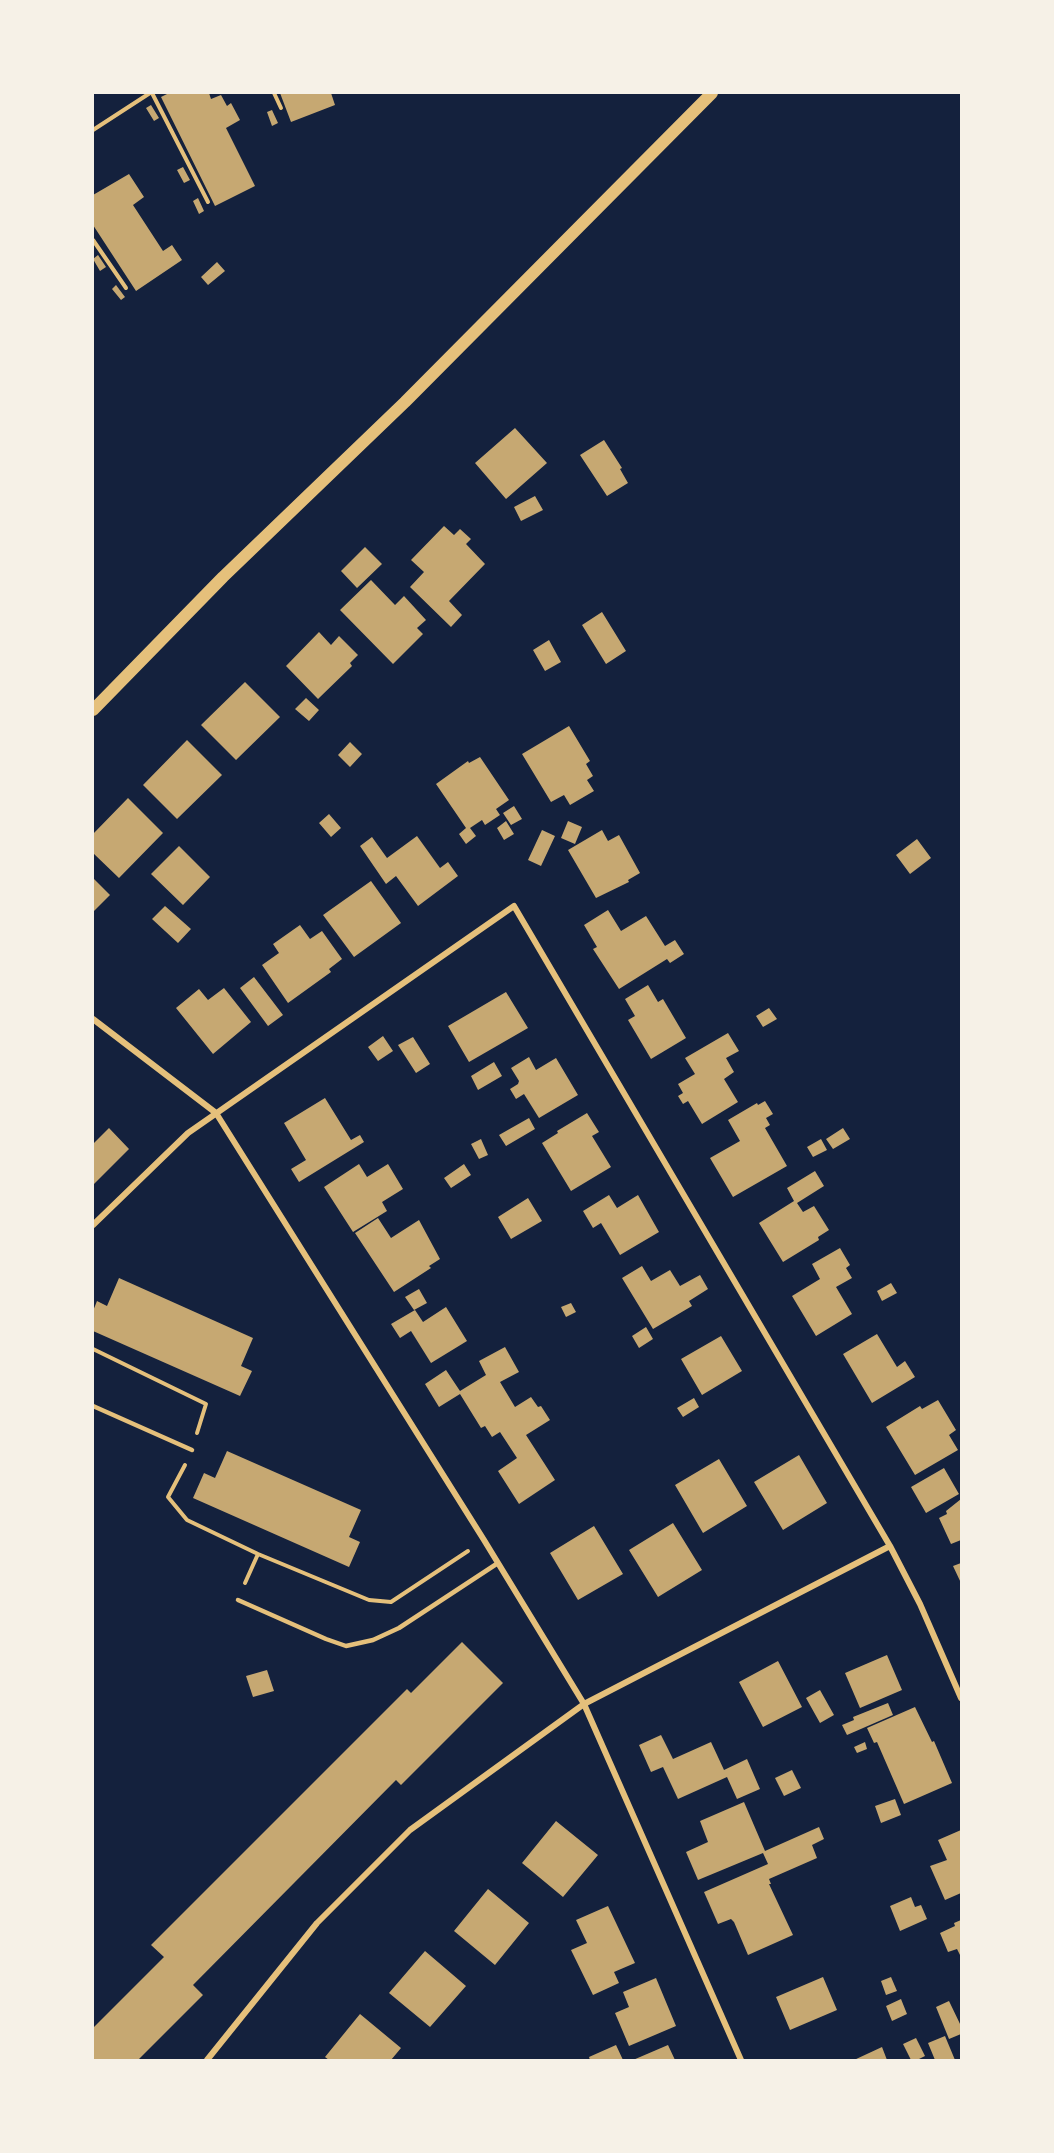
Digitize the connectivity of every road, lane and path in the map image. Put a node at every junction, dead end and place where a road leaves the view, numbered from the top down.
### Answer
1 (151, 93) edge
2 (274, 93) edge
3 (712, 93) edge
4 (281, 108) dead end
5 (93, 130) edge
6 (208, 201) dead end
7 (93, 240) edge
8 (126, 288) dead end
9 (93, 710) edge
10 (93, 1019) edge
11 (216, 1113) junction
12 (93, 1224) edge
13 (93, 1349) edge
14 (93, 1406) edge
15 (192, 1450) junction
16 (484, 1540) junction
17 (890, 1546) junction
18 (258, 1554) junction
19 (498, 1563) junction
20 (238, 1600) joint
21 (961, 1698) edge
22 (584, 1704) junction
23 (207, 2060) edge
24 (741, 2060) edge

1 - 5 path
1 - 6 path
2 - 4 path
3 - 9 main road
7 - 8 path
10 - 11 street
11 - 12 street
11 - 16 street
11 - 17 street
13 - 15 path
14 - 15 lane
15 - 18 path
16 - 18 path
16 - 19 street
17 - 21 street
17 - 22 street
18 - 20 path
19 - 20 lane
19 - 22 street
22 - 23 street
22 - 24 street

